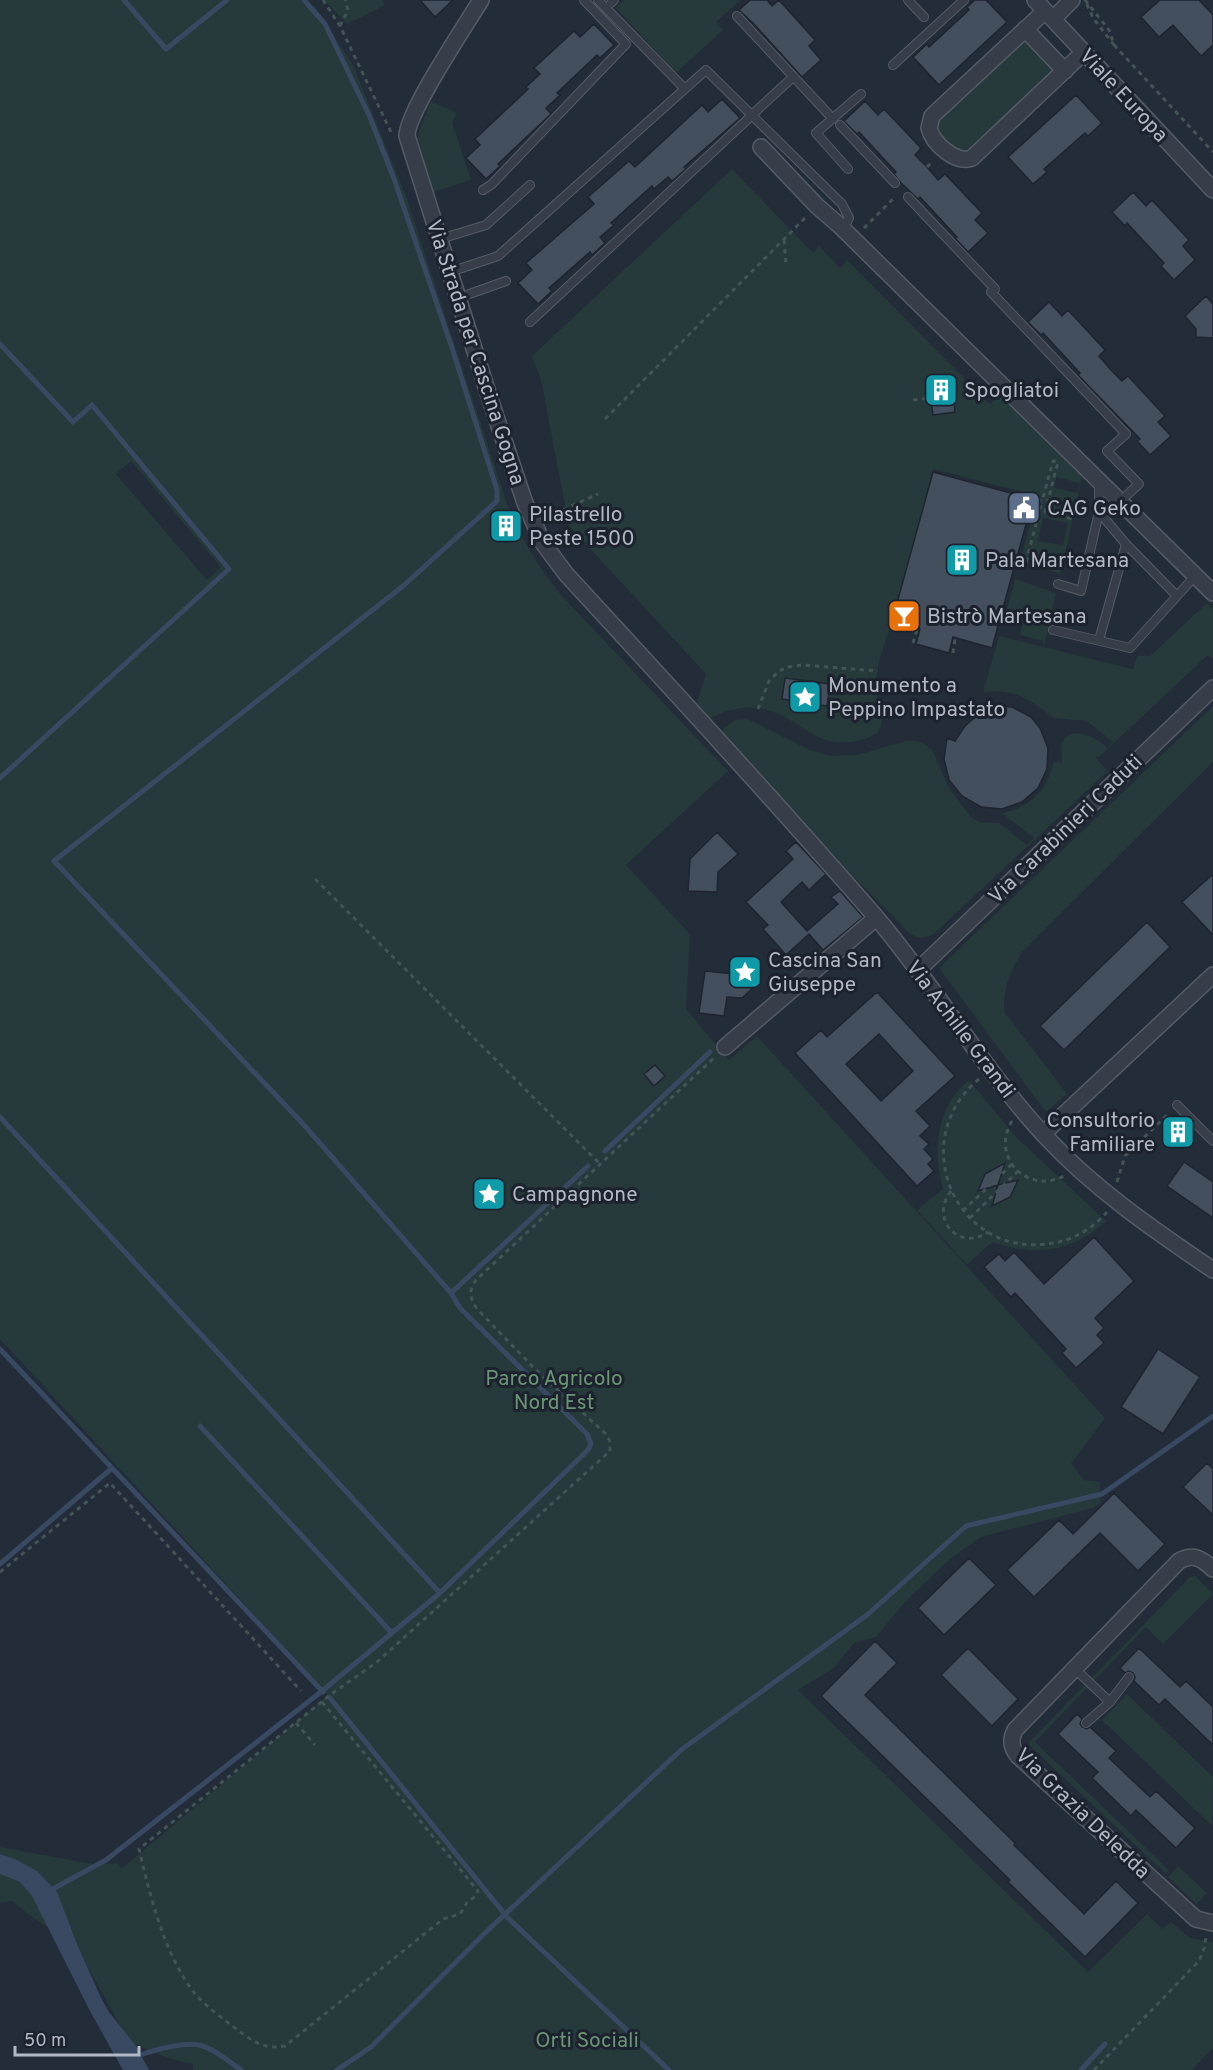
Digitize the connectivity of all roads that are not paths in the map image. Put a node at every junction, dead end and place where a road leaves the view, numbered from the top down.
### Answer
1 (481, 0) edge
2 (584, 0) edge
3 (598, 0) edge
4 (908, 0) edge
5 (964, 0) edge
6 (1072, 0) edge
7 (1045, 10) edge
8 (737, 16) dead end
9 (924, 17) dead end
10 (1025, 29) junction
11 (1084, 52) junction
12 (893, 65) dead end
13 (1065, 71) junction
14 (793, 77) junction
15 (685, 89) junction
16 (861, 94) dead end
17 (755, 112) dead end
18 (748, 119) dead end
19 (833, 119) junction
20 (840, 125) dead end
21 (760, 147) dead end
22 (848, 169) dead end
23 (895, 183) dead end
24 (531, 185) dead end
25 (483, 190) dead end
26 (1213, 190) edge
27 (908, 196) dead end
28 (848, 234) junction
29 (440, 239) junction
30 (450, 272) junction
31 (506, 281) dead end
32 (458, 298) junction
33 (530, 322) dead end
34 (1099, 482) junction
35 (1128, 495) dead end
36 (1100, 512) junction
37 (1126, 544) junction
38 (1195, 576) junction
39 (1058, 584) dead end
40 (1213, 593) edge
41 (1177, 596) junction
42 (1053, 630) dead end
43 (1099, 640) junction
44 (1213, 688) edge
45 (735, 759) joint
46 (876, 918) junction
47 (918, 970) junction
48 (1213, 975) edge
49 (725, 1047) road end
50 (1177, 1105) road end
51 (1043, 1134) junction
52 (1213, 1141) edge
53 (1213, 1270) edge
54 (1213, 1569) edge
55 (1075, 1669) junction
56 (1129, 1677) dead end
57 (1110, 1702) junction
58 (1086, 1723) dead end
59 (1211, 1923) edge

1 - 29 street, Via Strada per Cascina Gogna
2 - 25 lane
3 - 15 lane
4 - 9 lane
5 - 12 lane
6 - 7 street
7 - 10 street
7 - 11 street, Viale Europa
8 - 14 lane
10 - 13 street
10 - 13 street
11 - 13 street
11 - 26 street, Viale Europa
14 - 17 lane
14 - 19 lane
15 - 28 lane
15 - 30 lane
16 - 19 lane
18 - 33 lane
19 - 22 lane
20 - 23 lane
21 - 28 street
24 - 29 lane
27 - 35 lane
28 - 34 street
29 - 30 street, Via Strada per Cascina Gogna
30 - 32 street, Via Strada per Cascina Gogna
31 - 32 lane
32 - 45 street, Via Strada per Cascina Gogna
34 - 36 lane
34 - 38 street
36 - 37 lane
36 - 39 lane
37 - 41 lane
37 - 43 lane
38 - 40 street
38 - 41 lane
41 - 43 lane
42 - 43 lane
44 - 47 street, Via Carabinieri Caduti
45 - 46 street, Via Achille Grandi
46 - 47 street, Via Achille Grandi
46 - 49 street
47 - 51 street, Via Achille Grandi
48 - 51 street
50 - 52 lane
51 - 53 street, Via Achille Grandi
54 - 55 street, Via Grazia Deledda
55 - 57 lane
55 - 59 street, Via Grazia Deledda
56 - 57 lane
57 - 58 lane

